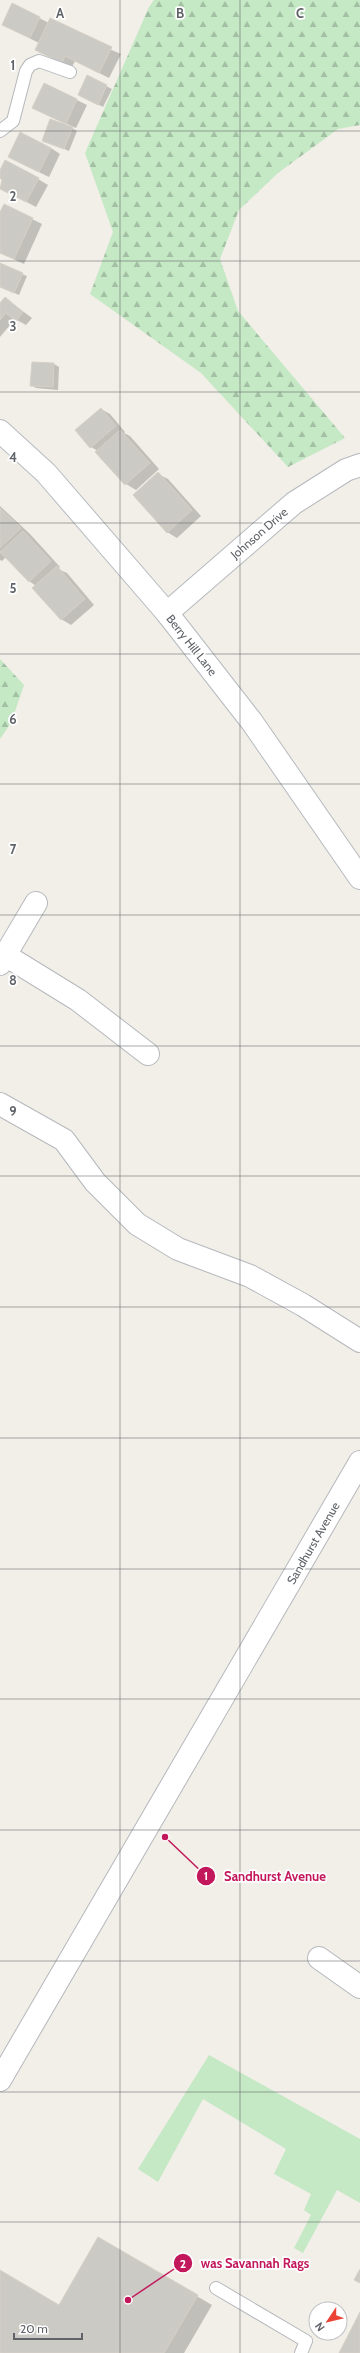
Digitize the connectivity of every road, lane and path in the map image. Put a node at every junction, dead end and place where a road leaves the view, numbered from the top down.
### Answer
1 (70, 72) dead end
2 (0, 131) edge
3 (0, 432) edge
4 (360, 465) edge
5 (167, 613) junction
6 (360, 878) edge
7 (36, 903) dead end
8 (3, 960) edge
9 (148, 1054) dead end
10 (0, 1104) edge
11 (360, 1341) edge
12 (360, 1462) edge
13 (319, 1958) dead end
14 (360, 1987) edge
15 (0, 2080) edge
16 (216, 2288) dead end
17 (301, 2353) edge

1 - 2 lane
3 - 5 street, Berry Hill Lane
4 - 5 street, Johnson Drive
5 - 6 street, Berry Hill Lane
7 - 8 street
8 - 9 street
10 - 11 street
12 - 15 street, Sandhurst Avenue
13 - 14 street
16 - 17 lane

